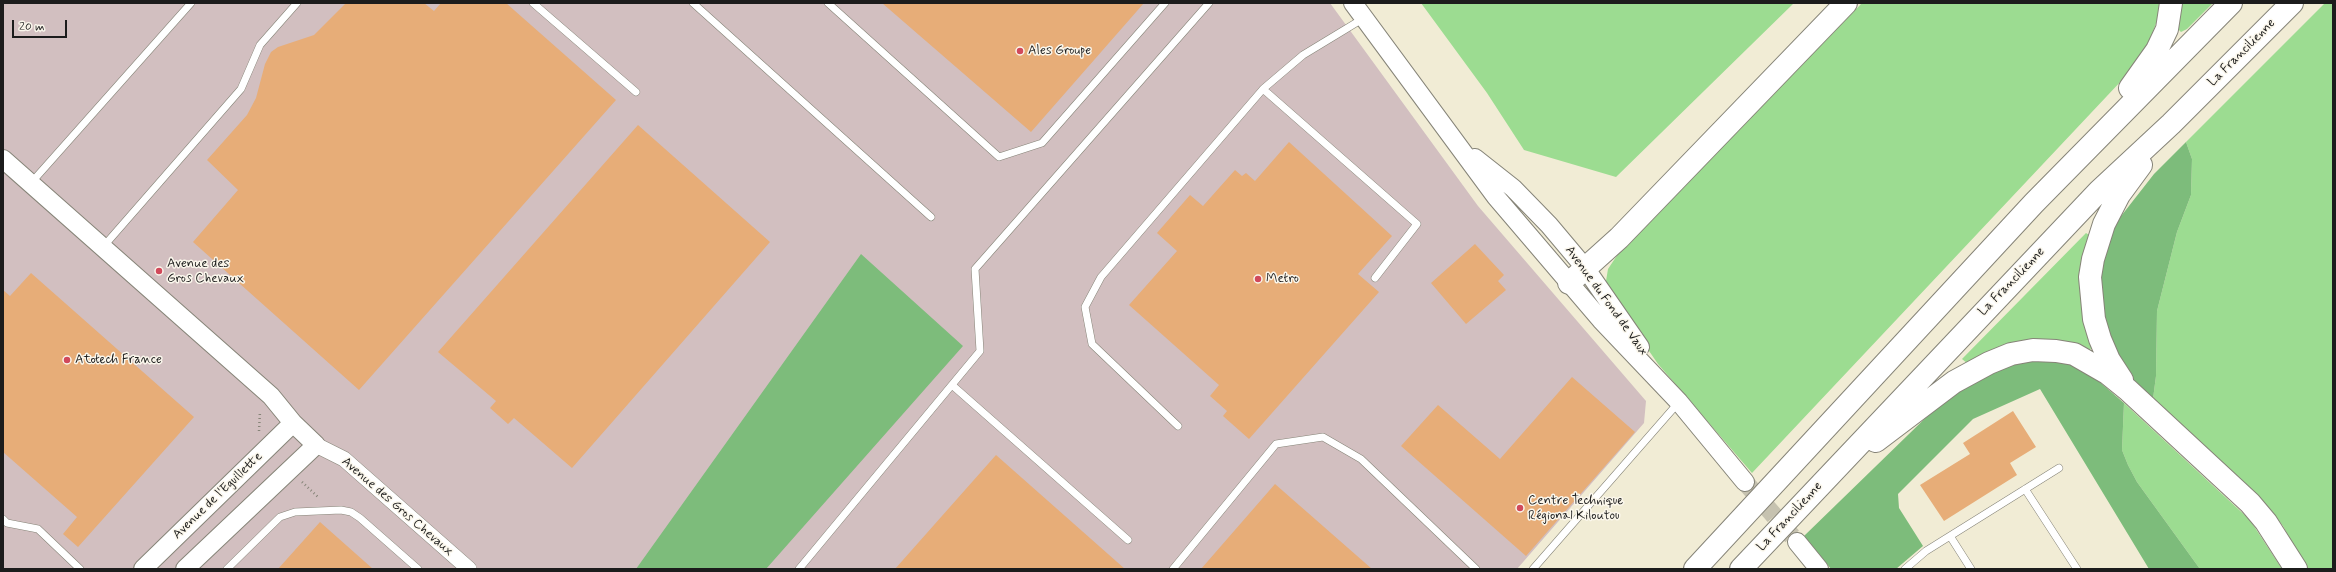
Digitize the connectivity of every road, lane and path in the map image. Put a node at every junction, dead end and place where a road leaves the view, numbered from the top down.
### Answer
1 (191, 3) edge
2 (296, 3) edge
3 (533, 3) edge
4 (693, 3) edge
5 (828, 3) edge
6 (1164, 3) edge
7 (1209, 3) edge
8 (1353, 3) edge
9 (1846, 3) edge
10 (2171, 3) edge
11 (2231, 3) edge
12 (2292, 3) edge
13 (1364, 18) junction
14 (1263, 89) junction
15 (636, 92) dead end
16 (1442, 123) junction
17 (2171, 124) junction
18 (3, 159) edge
19 (31, 184) junction
20 (2034, 203) junction
21 (931, 217) dead end
22 (103, 247) junction
23 (1586, 269) junction
24 (1375, 278) dead end
25 (1569, 284) junction
26 (952, 385) junction
27 (2128, 390) junction
28 (1679, 402) junction
29 (258, 412) dead end
30 (293, 423) junction
31 (1178, 426) dead end
32 (259, 436) dead end
33 (316, 445) junction
34 (2059, 468) dead end
35 (300, 481) dead end
36 (1745, 482) tunnel mouth
37 (1821, 484) junction
38 (2025, 489) junction
39 (328, 510) junction
40 (3, 519) edge
41 (1950, 536) junction
42 (1128, 540) dead end
43 (1797, 542) tunnel mouth
44 (80, 569) edge
45 (143, 569) edge
46 (185, 569) edge
47 (227, 569) edge
48 (418, 569) edge
49 (469, 569) edge
50 (799, 569) edge
51 (1173, 569) edge
52 (1476, 569) edge
53 (1533, 569) edge
54 (1695, 569) edge
55 (1741, 569) edge
56 (1819, 569) edge
57 (1904, 569) edge
58 (1971, 569) edge
59 (2077, 569) edge
60 (2296, 569) edge

1 - 19 lane
2 - 22 lane
3 - 15 lane
4 - 21 lane
5 - 6 lane
7 - 26 lane
8 - 13 street, Avenue du Fond de Vaux
9 - 23 highway
10 - 20 highway
11 - 20 highway
12 - 17 highway, La Francilienne
13 - 14 lane
13 - 16 street, Avenue du Fond de Vaux
14 - 24 lane
14 - 31 lane
16 - 23 street, Avenue du Fond de Vaux
16 - 25 street, Avenue du Fond de Vaux
17 - 27 highway
17 - 37 highway, La Francilienne
18 - 19 street, Avenue des Gros Chevaux
19 - 22 street, Avenue des Gros Chevaux
20 - 54 highway
22 - 30 street, Avenue des Gros Chevaux
23 - 25 highway
23 - 28 street, Avenue du Fond de Vaux
25 - 28 street, Avenue du Fond de Vaux
26 - 42 lane
26 - 50 lane
27 - 37 highway
27 - 60 highway
28 - 36 street, Avenue du Fond de Vaux
28 - 53 lane
29 - 32 path
30 - 33 street, Avenue des Gros Chevaux
30 - 45 street, Avenue de l'Eguillette
33 - 46 street
33 - 49 street, Avenue des Gros Chevaux
34 - 38 lane
35 - 39 path
37 - 55 highway, La Francilienne
38 - 41 lane
38 - 59 lane
39 - 47 lane
39 - 48 lane
40 - 44 lane
41 - 57 lane
41 - 58 lane
43 - 56 street
51 - 52 lane

